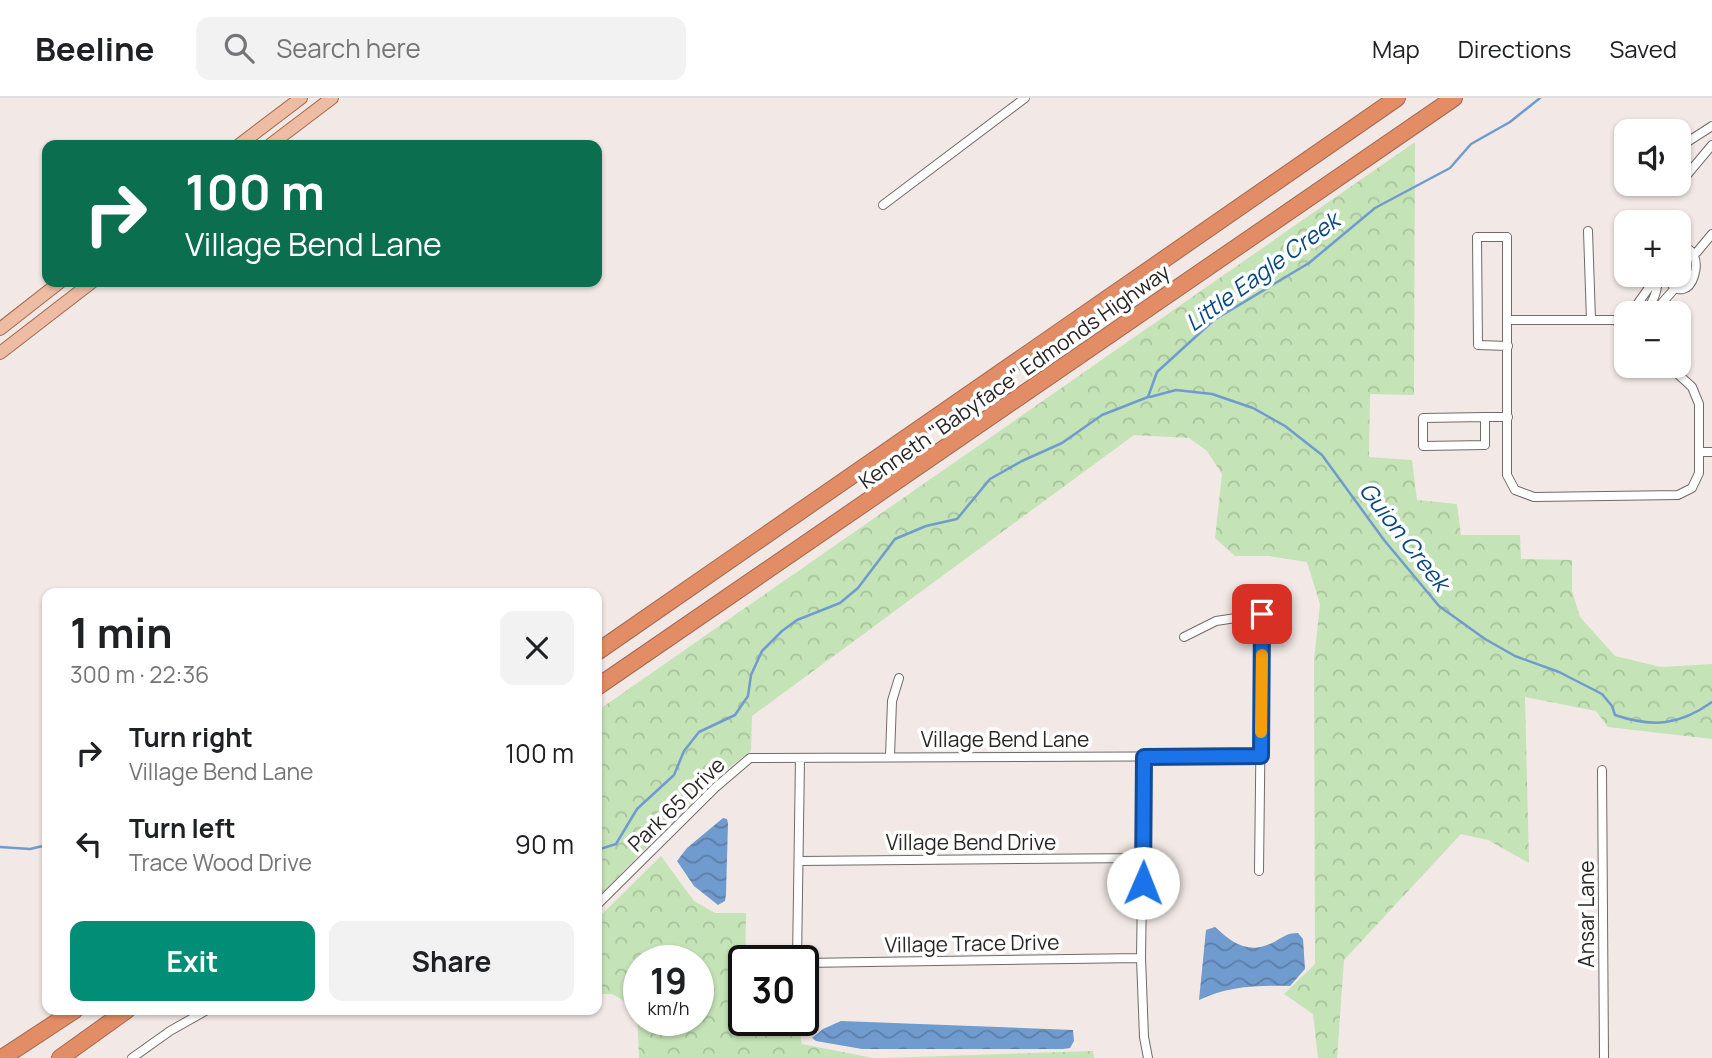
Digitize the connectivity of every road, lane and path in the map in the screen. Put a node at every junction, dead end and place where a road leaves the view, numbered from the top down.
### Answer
1 (301, 98) edge
2 (332, 98) edge
3 (1026, 98) edge
4 (1397, 98) edge
5 (1454, 98) edge
6 (1712, 127) edge
7 (246, 140) edge
8 (277, 140) edge
9 (1691, 140) edge
10 (1712, 145) edge
11 (1691, 170) edge
12 (883, 205) dead end
13 (1588, 231) dead end
14 (1712, 234) edge
15 (1691, 249) edge
16 (1697, 252) junction
17 (1691, 286) edge
18 (54, 287) edge
19 (86, 287) edge
20 (1676, 287) edge
21 (1664, 301) edge
22 (1508, 320) junction
23 (1591, 320) junction
24 (1614, 320) edge
25 (0, 329) edge
26 (1508, 346) junction
27 (0, 353) edge
28 (1682, 378) edge
29 (1485, 417) junction
30 (1508, 417) junction
31 (1699, 452) junction
32 (1712, 452) edge
33 (1184, 637) dead end
34 (602, 649) edge
35 (900, 678) dead end
36 (602, 684) edge
37 (890, 756) junction
38 (1261, 756) junction
39 (1144, 757) junction
40 (750, 758) joint
41 (800, 758) junction
42 (1602, 770) dead end
43 (1143, 858) junction
44 (799, 861) junction
45 (1259, 871) dead end
46 (602, 900) edge
47 (797, 945) edge
48 (1142, 958) junction
49 (819, 963) edge
50 (67, 1015) edge
51 (120, 1015) edge
52 (198, 1015) edge
53 (2, 1058) edge
54 (60, 1058) edge
55 (132, 1058) edge
56 (1147, 1058) edge
57 (1604, 1058) edge

1 - 7 main road
2 - 8 main road
3 - 12 street
4 - 34 highway, Kenneth "Babyface" Edmonds Highway
5 - 36 highway, Kenneth "Babyface" Edmonds Highway
6 - 9 street
10 - 11 street
13 - 23 street
14 - 16 street
15 - 16 street
16 - 17 street
18 - 25 main road
19 - 27 main road
20 - 21 street
22 - 23 street
22 - 26 street
22 - 26 street
23 - 24 street
26 - 30 street
28 - 31 street
29 - 29 street
29 - 30 street
30 - 31 street
31 - 32 street
33 - 38 street
35 - 37 street
37 - 39 street, Village Bend Lane
37 - 41 street, Village Bend Lane
38 - 39 street, Village Bend Lane
38 - 45 street
39 - 43 street
40 - 41 street, Village Bend Lane
40 - 46 street, Park 65 Drive
41 - 44 street
42 - 57 street, Ansar Lane
43 - 44 street, Village Bend Drive
43 - 48 street
44 - 47 street
48 - 49 street, Village Trace Drive
48 - 56 street
50 - 53 highway
51 - 54 highway
52 - 55 street

